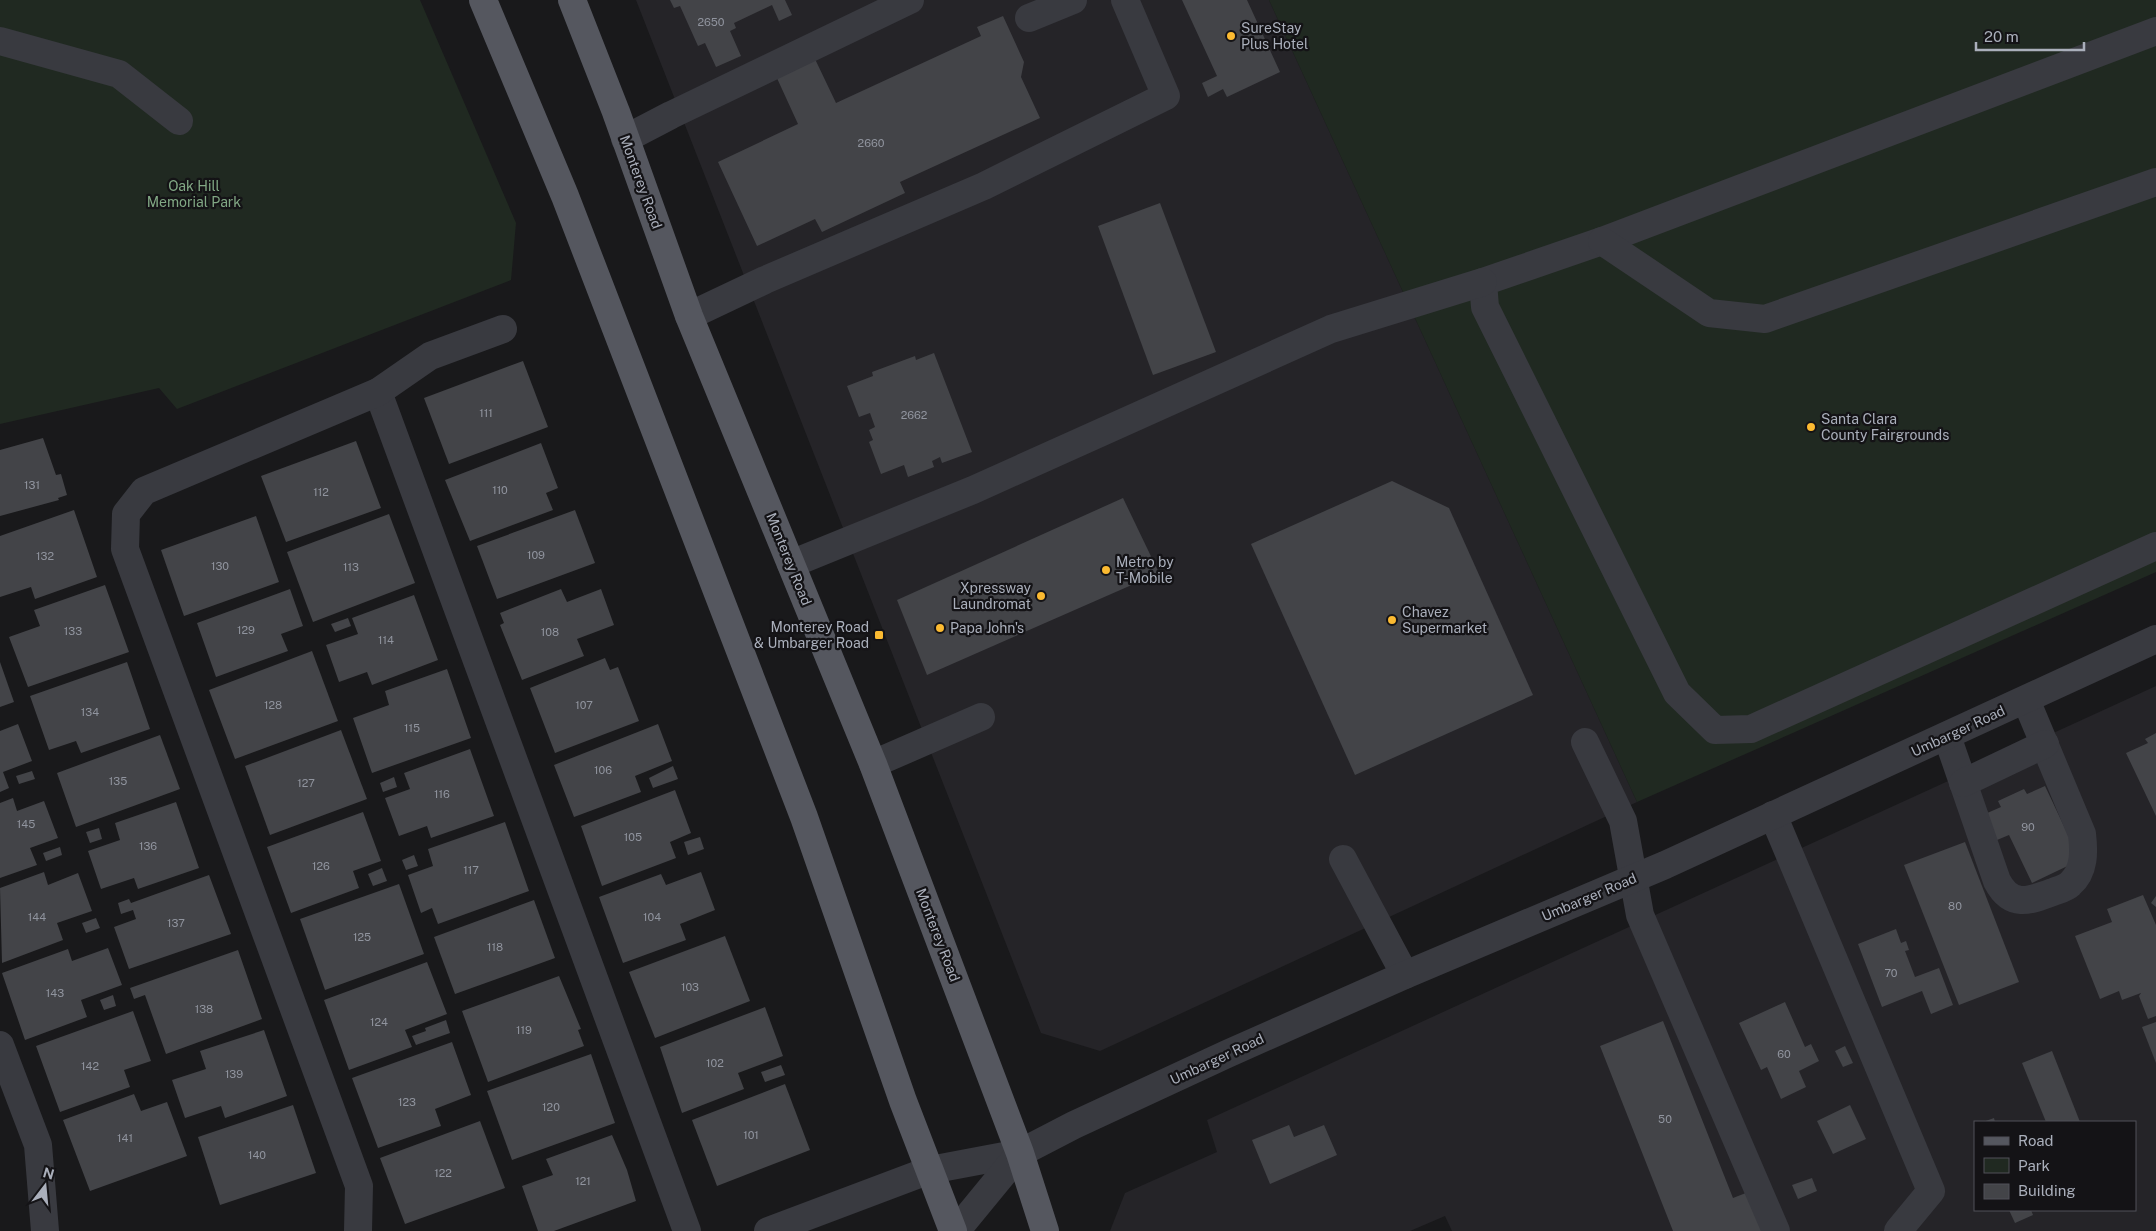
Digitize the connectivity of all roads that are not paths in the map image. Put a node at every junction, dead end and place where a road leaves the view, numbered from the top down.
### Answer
1 (484, 0) edge
2 (572, 0) edge
3 (910, 0) edge
4 (1073, 0) edge
5 (1125, 0) edge
6 (1029, 18) dead end
7 (2156, 31) edge
8 (0, 41) edge
9 (179, 121) dead end
10 (625, 139) junction
11 (2156, 182) edge
12 (1602, 241) junction
13 (1483, 282) junction
14 (689, 316) junction
15 (503, 329) dead end
16 (378, 392) junction
17 (2156, 546) edge
18 (791, 564) junction
19 (2156, 639) edge
20 (2026, 700) junction
21 (981, 717) dead end
22 (1947, 736) junction
23 (1585, 742) dead end
24 (2045, 744) junction
25 (873, 764) junction
26 (1962, 783) junction
27 (1773, 816) junction
28 (1343, 859) dead end
29 (1633, 878) junction
30 (1405, 975) junction
31 (0, 1045) edge
32 (1020, 1154) junction
33 (930, 1170) junction
34 (45, 1231) edge
35 (358, 1231) edge
36 (687, 1231) edge
37 (768, 1231) edge
38 (954, 1231) edge
39 (1045, 1231) edge
40 (1776, 1231) edge
41 (1898, 1231) edge

1 - 33 main road
2 - 10 main road, Monterey Road
3 - 10 street
4 - 6 street
5 - 14 street
7 - 12 street
8 - 9 street
10 - 14 main road, Monterey Road
11 - 12 street
12 - 13 street
13 - 17 street
13 - 18 street
14 - 18 main road, Monterey Road
15 - 16 street
16 - 35 street
16 - 36 street
18 - 25 main road, Monterey Road
19 - 20 street, Umbarger Road
20 - 22 street, Umbarger Road
20 - 24 street
21 - 25 street
22 - 26 street
22 - 27 street, Umbarger Road
23 - 29 street
24 - 26 street
24 - 26 street
25 - 32 main road, Monterey Road
27 - 29 street, Umbarger Road
27 - 41 street
28 - 30 street
29 - 30 street, Umbarger Road
29 - 40 street
30 - 32 street, Umbarger Road
31 - 34 street
32 - 33 street
32 - 38 street
32 - 39 main road, Monterey Road
33 - 37 street
33 - 38 main road

